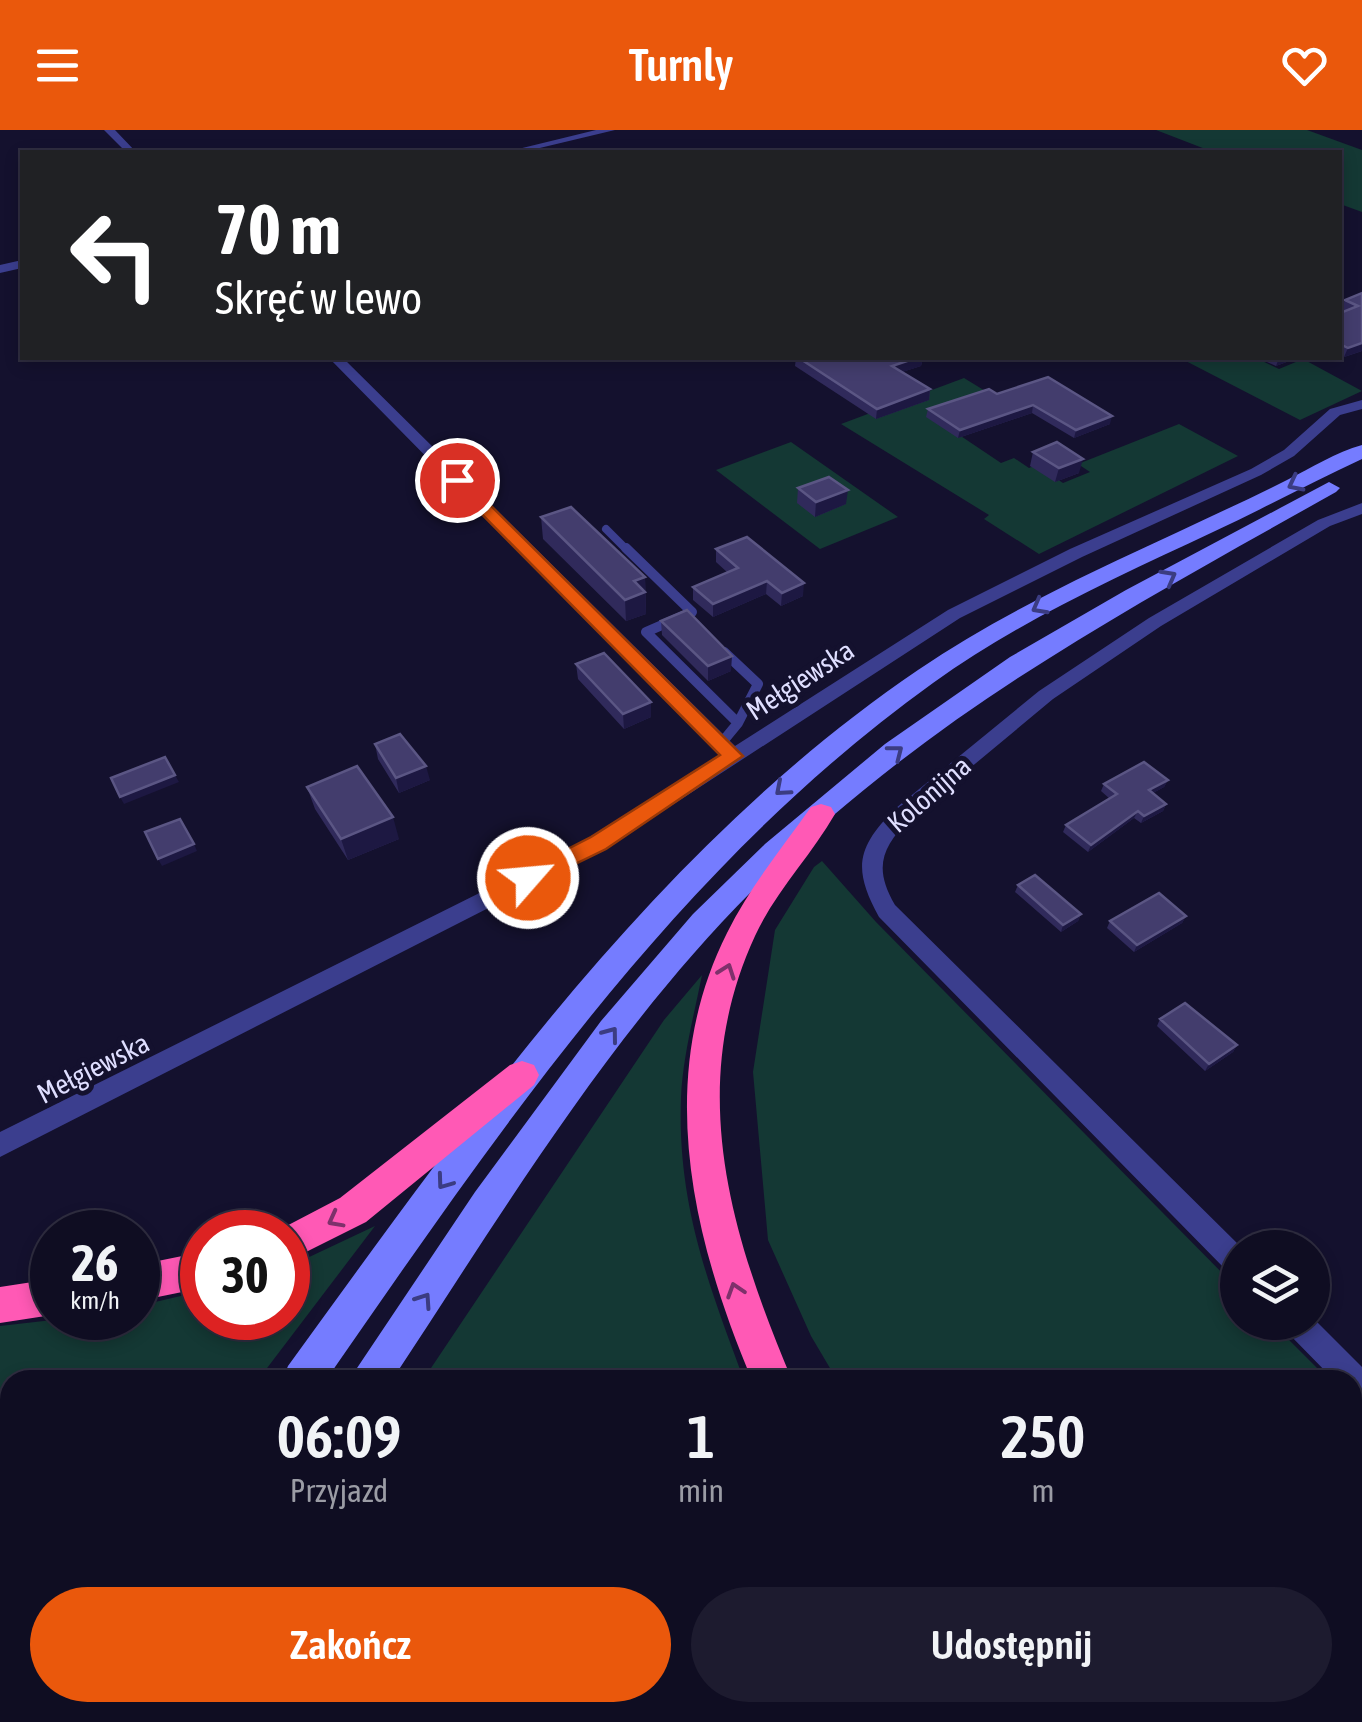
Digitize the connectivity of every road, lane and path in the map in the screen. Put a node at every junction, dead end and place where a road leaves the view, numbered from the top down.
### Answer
1 (108, 130) edge
2 (610, 130) edge
3 (129, 150) edge
4 (520, 150) edge
5 (338, 360) edge
6 (1362, 404) edge
7 (1362, 451) edge
8 (1362, 469) edge
9 (1362, 508) edge
10 (606, 530) dead end
11 (716, 644) edge
12 (738, 723) junction
13 (726, 751) junction
14 (820, 814) junction
15 (522, 1075) junction
16 (0, 1145) edge
17 (310, 1232) edge
18 (1220, 1244) edge
19 (30, 1300) edge
20 (0, 1305) edge
21 (1315, 1340) edge
22 (309, 1370) edge
23 (376, 1370) edge
24 (768, 1370) edge
25 (1344, 1370) edge

1 - 3 street
2 - 4 street
5 - 13 street
6 - 13 street, Mełgiewska
7 -> 15 main road
14 -> 8 main road
9 - 18 street, Kolonijna
10 - 12 lane
11 - 12 lane
12 - 13 lane
13 - 16 street, Mełgiewska
23 -> 14 main road
24 -> 14 highway
15 -> 17 highway
15 -> 22 main road
19 - 20 highway
21 - 25 street

